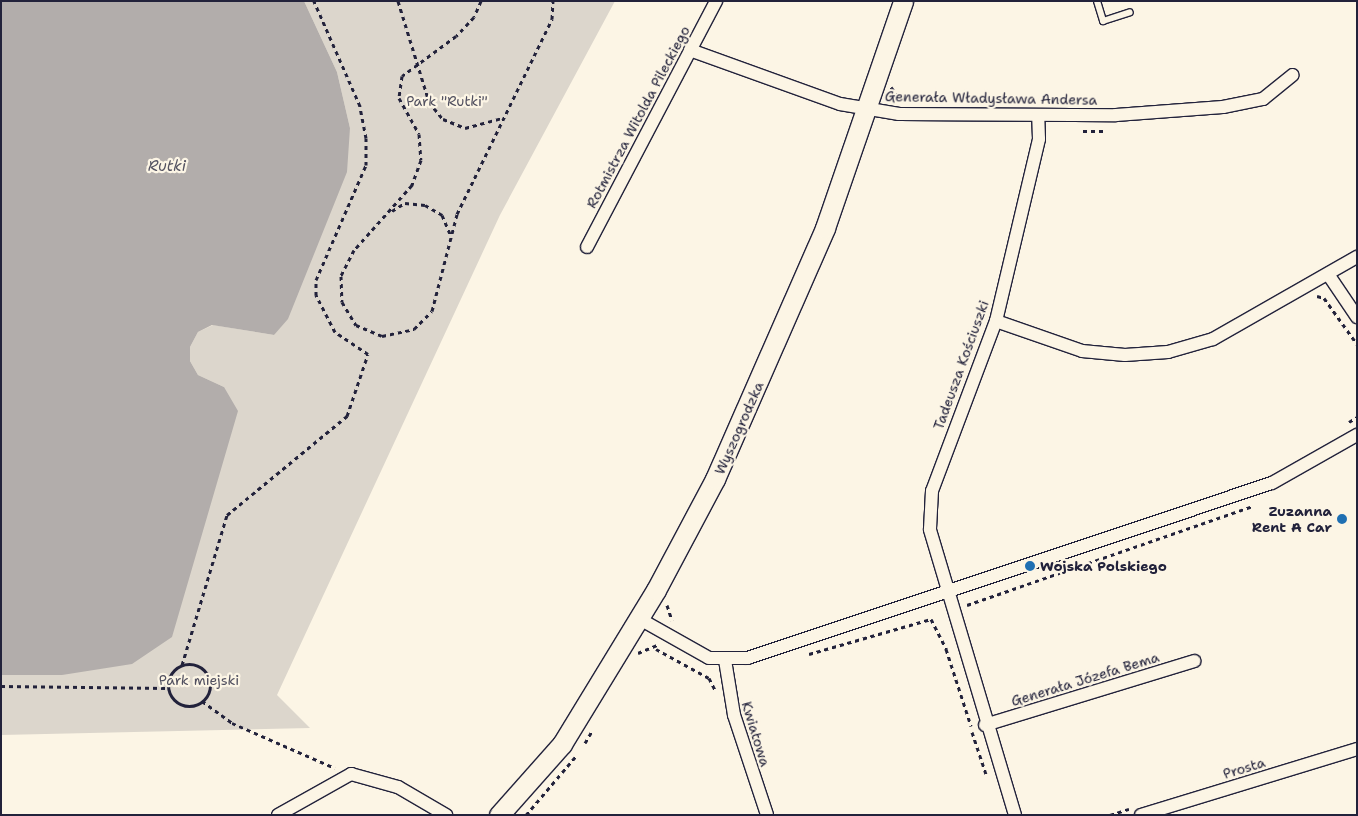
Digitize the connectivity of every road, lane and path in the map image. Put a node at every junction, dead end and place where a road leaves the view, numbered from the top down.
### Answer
1 (314, 1) edge
2 (398, 1) edge
3 (553, 1) edge
4 (716, 1) edge
5 (903, 1) edge
6 (1097, 1) edge
7 (479, 2) edge
8 (1130, 12) dead end
9 (690, 50) junction
10 (419, 60) junction
11 (1293, 75) dead end
12 (867, 110) junction
13 (1038, 115) junction
14 (504, 118) junction
15 (389, 212) junction
16 (451, 238) junction
17 (587, 247) dead end
18 (1357, 257) edge
19 (1328, 274) junction
20 (1307, 298) dead end
21 (1357, 316) edge
22 (996, 321) junction
23 (1357, 344) edge
24 (1357, 435) edge
25 (1264, 502) dead end
26 (946, 595) junction
27 (963, 612) dead end
28 (638, 618) junction
29 (673, 620) dead end
30 (680, 625) dead end
31 (656, 648) dead end
32 (804, 655) dead end
33 (725, 660) junction
34 (1194, 661) dead end
35 (182, 664) junction
36 (1, 686) edge
37 (168, 688) junction
38 (718, 696) dead end
39 (202, 702) junction
40 (985, 725) junction
41 (1357, 749) edge
42 (351, 774) junction
43 (988, 780) dead end
44 (278, 815) edge
45 (446, 815) edge
46 (500, 815) edge
47 (767, 815) edge
48 (1015, 815) edge
49 (1141, 815) edge

1 - 35 path
2 - 10 path
3 - 14 path
4 - 9 street, Rotmistrza Witolda Pileckiego
5 - 12 main road, Wyszogrodzka
6 - 8 lane
7 - 10 path
9 - 12 street, Generała Władysława Andersa
9 - 17 street, Rotmistrza Witolda Pileckiego
10 - 14 path
10 - 15 path
11 - 13 street, Generała Władysława Andersa
12 - 13 street, Generała Władysława Andersa
12 - 28 main road, Wyszogrodzka
13 - 22 street, Tadeusza Kościuszki
14 - 16 path
15 - 16 path
15 - 16 path
18 - 19 street
19 - 21 street
19 - 22 street
20 - 23 path
22 - 26 street, Tadeusza Kościuszki
24 - 26 street
25 - 27 path
26 - 33 street
26 - 40 street, Tadeusza Kościuszki
28 - 33 street
28 - 46 main road, Wyszogrodzka
29 - 30 path
31 - 38 path
32 - 43 path
33 - 47 street, Kwiatowa
34 - 40 street, Generała Józefa Bema
35 - 37 path
35 - 39 path
36 - 37 path
37 - 39 path
39 - 42 path
40 - 48 street, Tadeusza Kościuszki
41 - 49 street, Prosta
42 - 44 street
42 - 45 street

